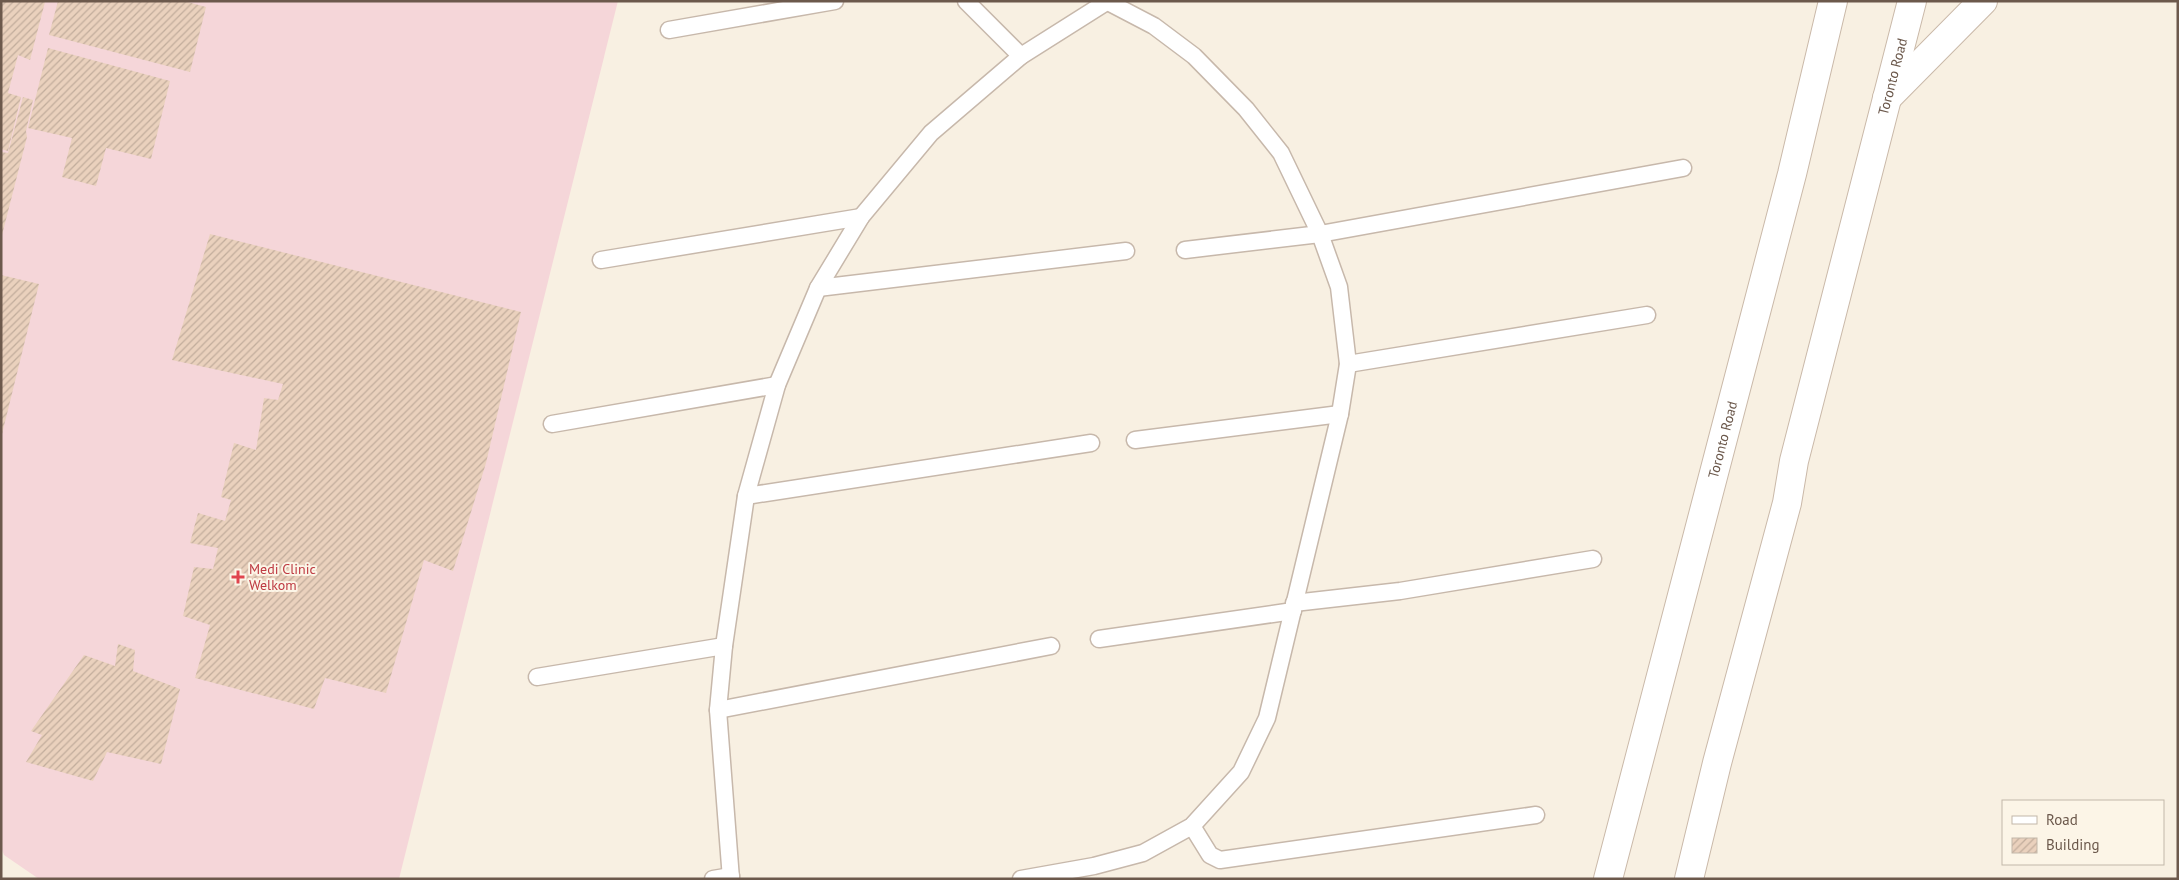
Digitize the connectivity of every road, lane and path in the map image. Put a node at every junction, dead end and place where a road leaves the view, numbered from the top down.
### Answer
1 (835, 1) edge
2 (966, 1) edge
3 (1833, 1) edge
4 (1912, 1) edge
5 (1982, 1) edge
6 (1108, 2) edge
7 (669, 30) dead end
8 (1021, 56) junction
9 (1887, 99) junction
10 (1684, 168) dead end
11 (860, 217) junction
12 (1320, 234) junction
13 (1184, 250) dead end
14 (1126, 251) dead end
15 (601, 260) dead end
16 (818, 288) junction
17 (1647, 315) dead end
18 (1348, 364) junction
19 (776, 385) junction
20 (1340, 414) junction
21 (552, 424) dead end
22 (1135, 440) dead end
23 (1091, 443) dead end
24 (746, 496) junction
25 (1593, 559) dead end
26 (1293, 607) junction
27 (1099, 639) dead end
28 (724, 646) junction
29 (1051, 646) dead end
30 (537, 677) dead end
31 (718, 710) junction
32 (1536, 815) dead end
33 (1192, 826) junction
34 (1095, 873) edge
35 (731, 877) edge
36 (713, 879) edge
37 (1021, 879) edge
38 (1608, 879) edge
39 (1689, 879) edge

1 - 7 lane
2 - 8 lane
3 - 38 street, Toronto Road
4 - 9 street, Toronto Road
5 - 9 street
6 - 8 lane
6 - 12 lane
8 - 11 lane
9 - 39 street, Toronto Road
10 - 12 lane
11 - 15 lane
11 - 16 lane
12 - 13 lane
12 - 18 lane
14 - 16 lane
16 - 19 lane
17 - 18 lane
18 - 20 lane
19 - 21 lane
19 - 24 lane
20 - 22 lane
20 - 26 lane
23 - 24 lane
24 - 28 lane
25 - 26 lane
26 - 27 lane
26 - 33 lane
28 - 30 lane
28 - 31 lane
29 - 31 lane
31 - 35 lane
32 - 33 lane
33 - 34 lane
34 - 37 lane
35 - 36 lane

